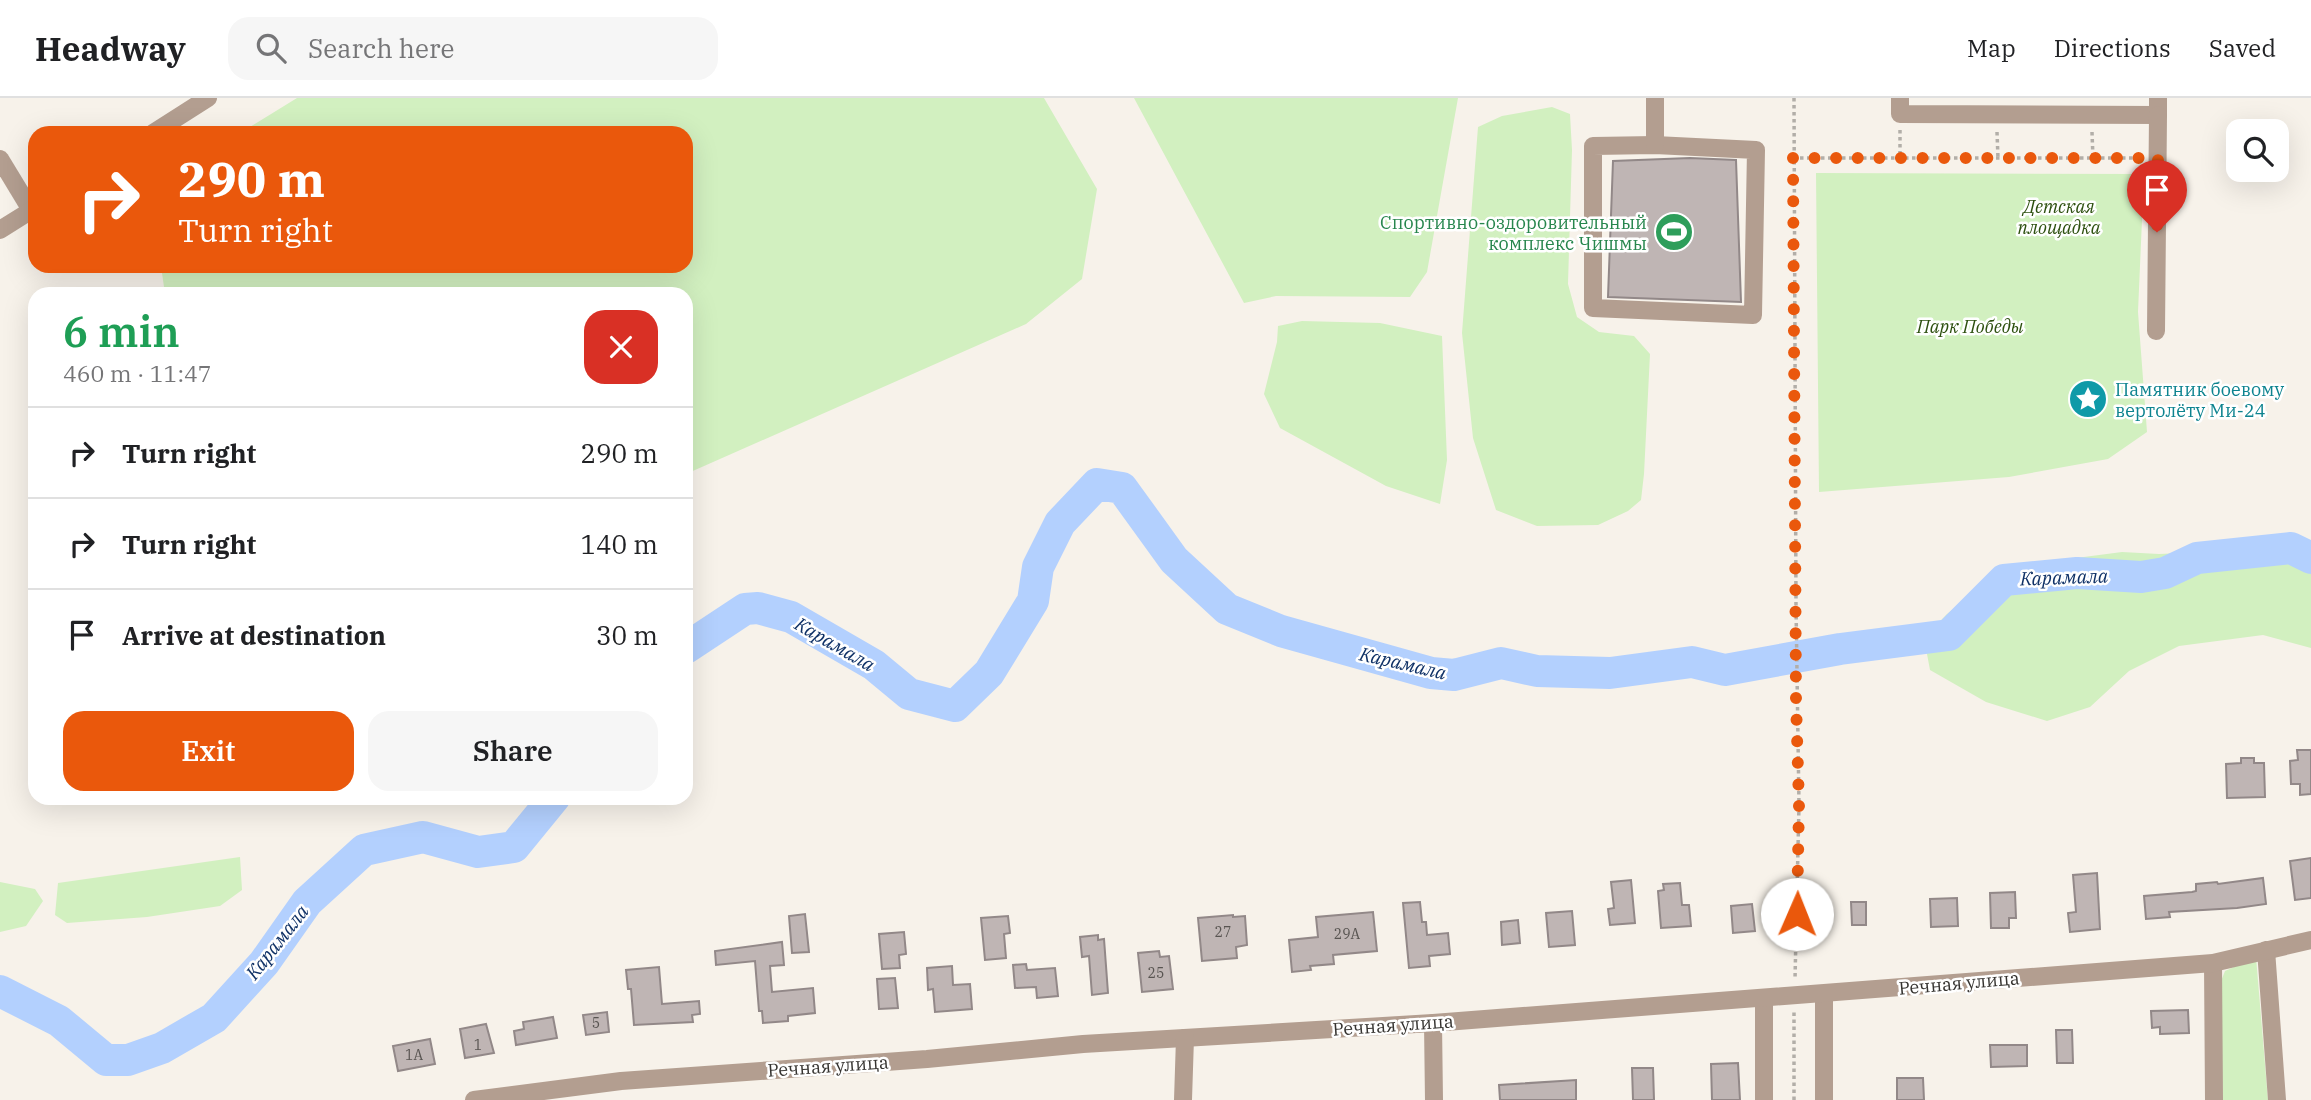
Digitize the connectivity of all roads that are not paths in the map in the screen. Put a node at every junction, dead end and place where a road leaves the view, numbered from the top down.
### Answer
1 (208, 98) edge
2 (1655, 98) edge
3 (1900, 106) edge
4 (2158, 107) edge
5 (164, 126) edge
6 (1655, 145) junction
7 (0, 160) edge
8 (28, 202) edge
9 (28, 212) edge
10 (0, 230) edge
11 (2156, 331) dead end
12 (2311, 940) edge
13 (2266, 950) junction
14 (2213, 963) junction
15 (1824, 994) junction
16 (1764, 999) junction
17 (1433, 1023) junction
18 (1185, 1038) junction
19 (474, 1100) edge
20 (1184, 1100) edge
21 (1434, 1100) edge
22 (1764, 1100) edge
23 (1824, 1100) edge
24 (2214, 1100) edge
25 (2277, 1100) edge

1 - 5 street
2 - 6 street
3 - 4 street
4 - 11 street
6 - 6 street
7 - 8 street
9 - 10 street
12 - 13 street, Речная улица
13 - 14 street, Речная улица
13 - 25 street
14 - 15 street, Речная улица
14 - 24 street
15 - 16 street, Речная улица
15 - 23 street
16 - 17 street, Речная улица
16 - 22 street
17 - 18 street, Речная улица
17 - 21 street
18 - 19 street, Речная улица
18 - 20 street

